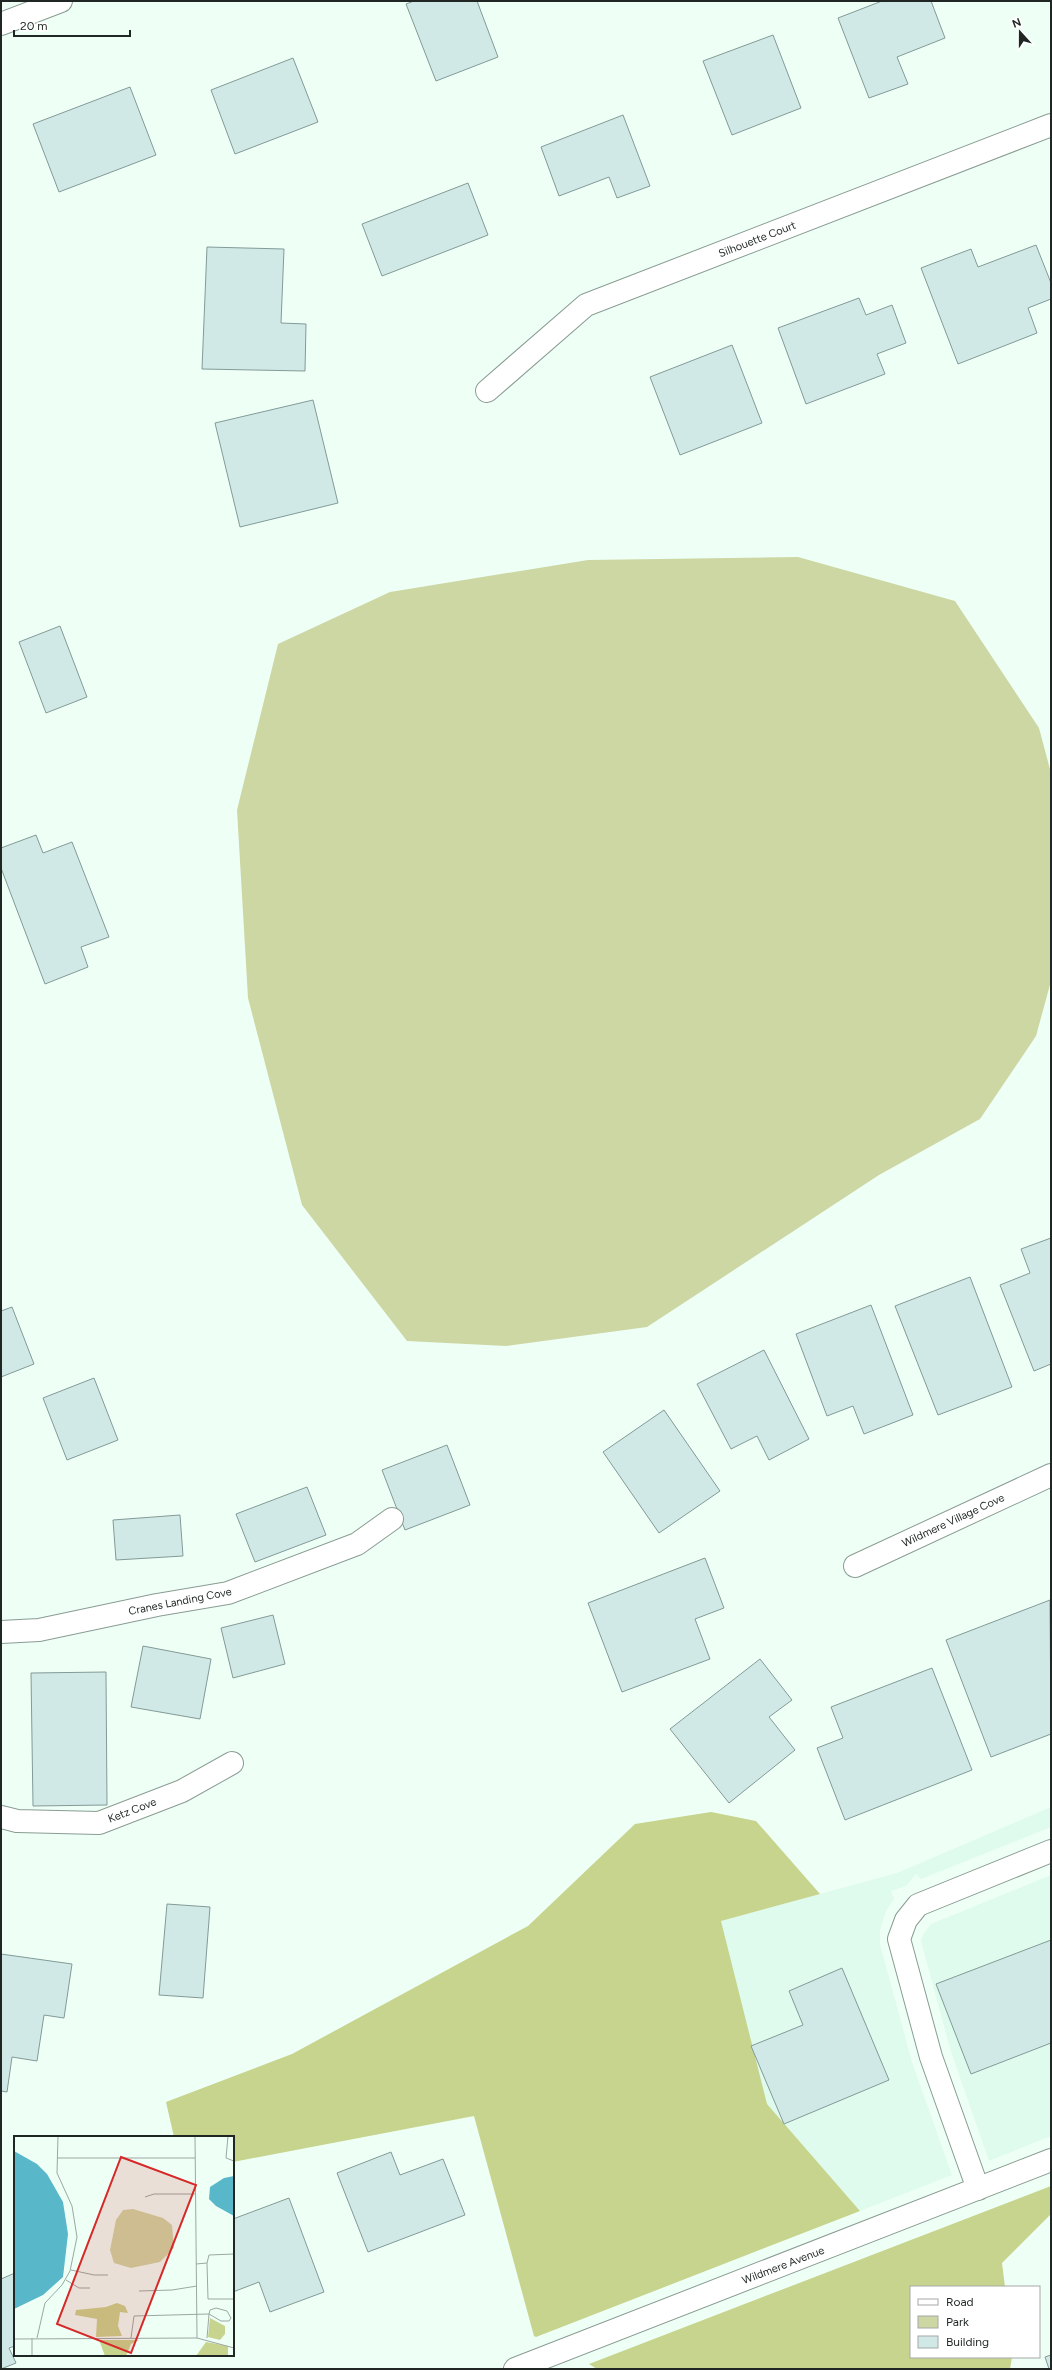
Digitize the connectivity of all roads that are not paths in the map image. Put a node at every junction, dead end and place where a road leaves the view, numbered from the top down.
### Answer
1 (61, 1) edge
2 (1, 24) edge
3 (1051, 125) edge
4 (487, 391) dead end
5 (1051, 1475) edge
6 (392, 1519) dead end
7 (855, 1566) dead end
8 (1, 1632) edge
9 (232, 1763) dead end
10 (1, 1817) edge
11 (1051, 1851) edge
12 (1051, 2160) edge
13 (978, 2189) junction
14 (515, 2369) edge

1 - 2 street
3 - 4 street, Silhouette Court
5 - 7 street, Wildmere Village Cove
6 - 8 street, Cranes Landing Cove
9 - 10 street, Ketz Cove
11 - 13 street
12 - 13 street, Wildmere Avenue
13 - 14 street, Wildmere Avenue

